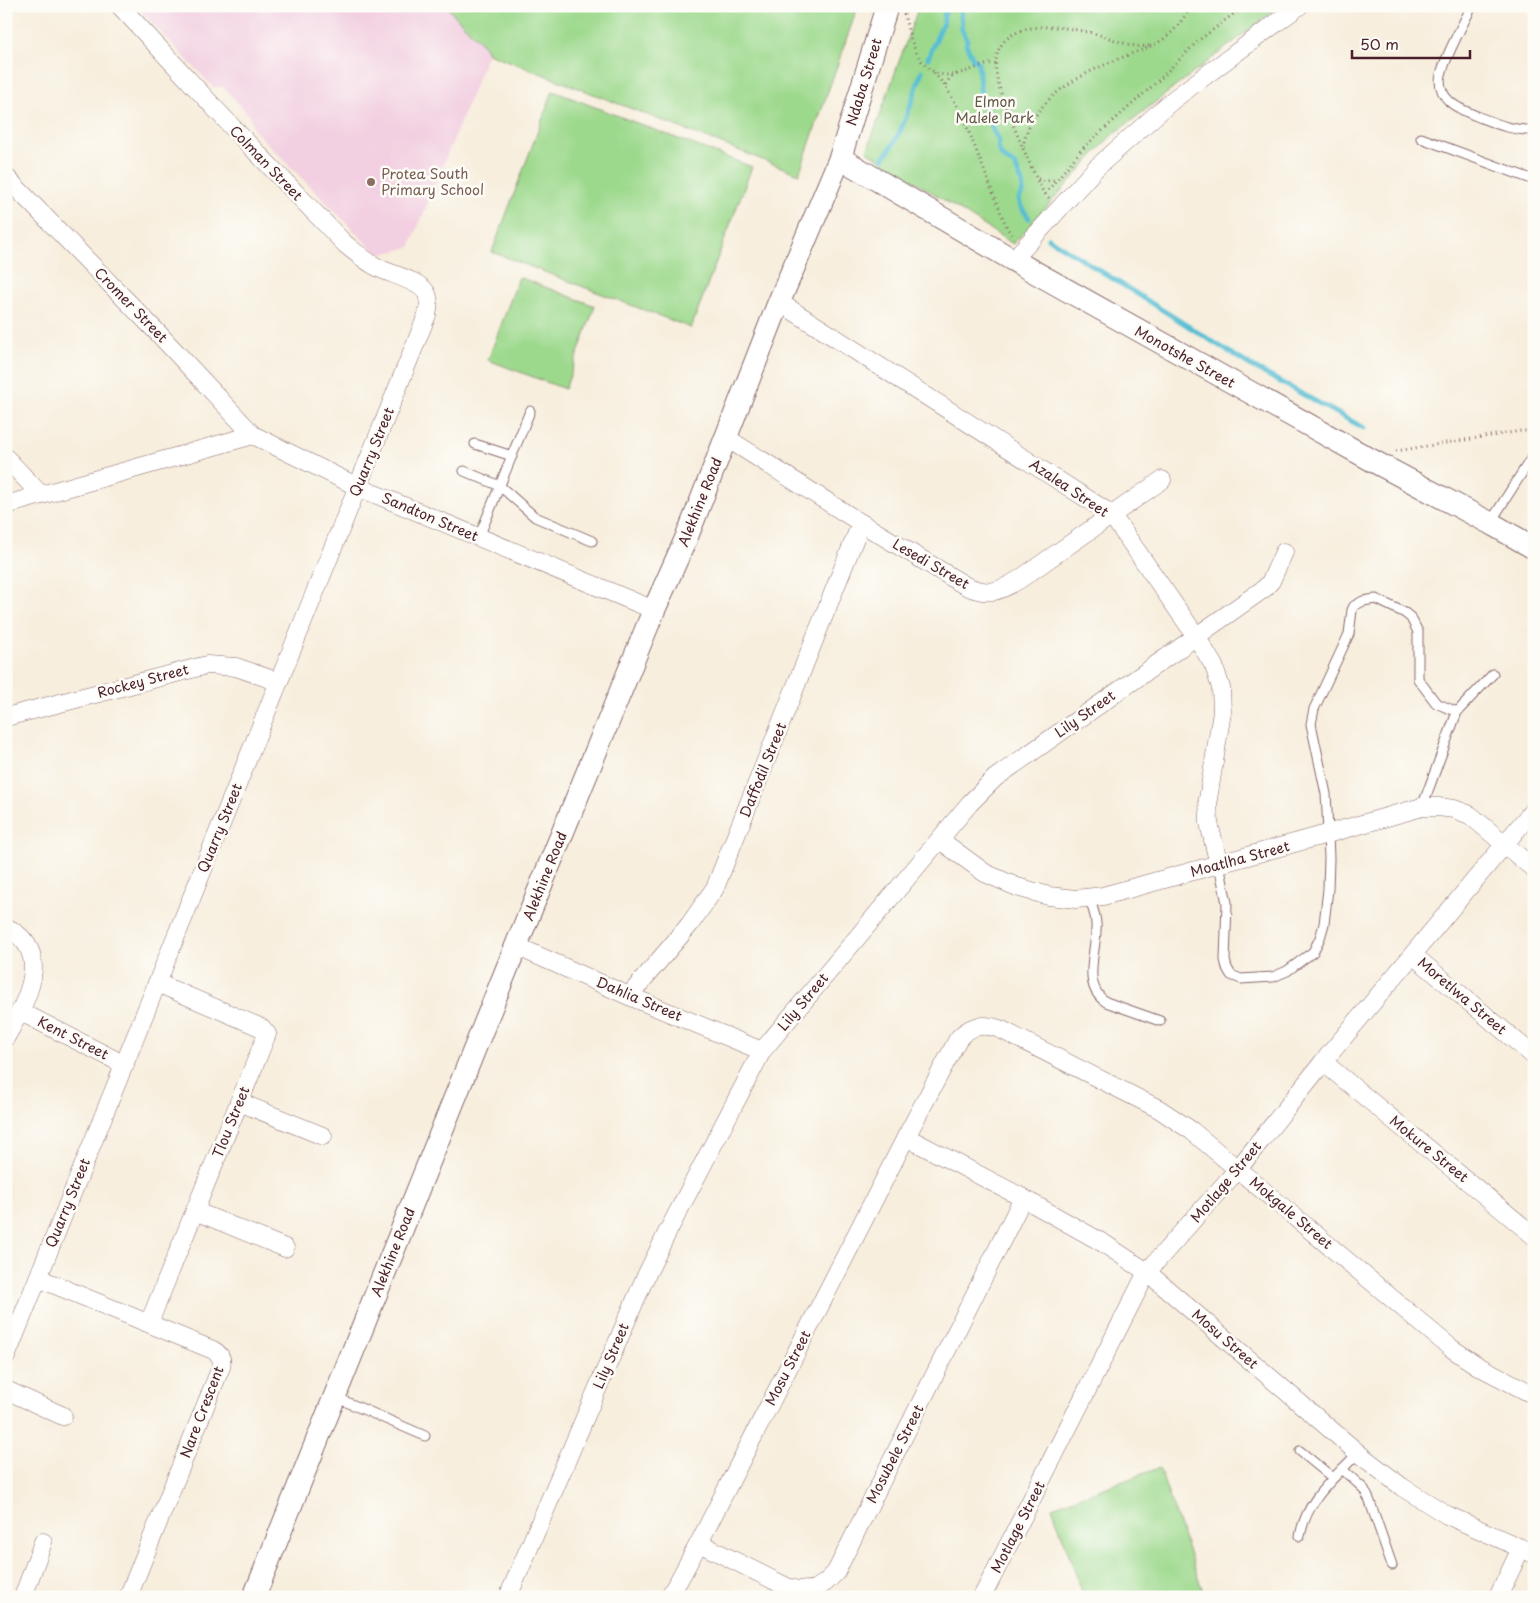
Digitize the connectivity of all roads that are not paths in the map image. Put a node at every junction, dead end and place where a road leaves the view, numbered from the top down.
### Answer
1 (120, 6) edge
2 (887, 6) edge
3 (1299, 6) edge
4 (1472, 6) edge
5 (1534, 130) edge
6 (1420, 138) dead end
7 (840, 158) junction
8 (6, 177) edge
9 (1534, 180) edge
10 (1018, 255) junction
11 (428, 297) joint
12 (779, 302) junction
13 (530, 411) dead end
14 (253, 435) junction
15 (725, 437) junction
16 (475, 444) dead end
17 (1534, 454) edge
18 (512, 456) junction
19 (6, 458) edge
20 (464, 471) dead end
21 (1162, 480) dead end
22 (500, 486) junction
23 (358, 487) junction
24 (41, 494) junction
25 (6, 505) edge
26 (1111, 514) junction
27 (861, 523) junction
28 (1490, 523) junction
29 (479, 537) junction
30 (592, 541) dead end
31 (1534, 548) edge
32 (1284, 552) dead end
33 (654, 610) junction
34 (1196, 636) junction
35 (1493, 674) dead end
36 (279, 682) junction
37 (1457, 712) junction
38 (6, 718) edge
39 (1422, 807) junction
40 (1534, 809) edge
41 (1328, 834) junction
42 (940, 840) junction
43 (1505, 844) junction
44 (1219, 864) junction
45 (1534, 868) edge
46 (1089, 898) junction
47 (6, 927) edge
48 (516, 946) junction
49 (1413, 955) junction
50 (157, 983) junction
51 (629, 996) junction
52 (21, 1012) junction
53 (1160, 1022) dead end
54 (982, 1026) joint
55 (6, 1037) edge
56 (762, 1051) junction
57 (1534, 1056) edge
58 (1323, 1062) junction
59 (125, 1065) junction
60 (239, 1102) junction
61 (323, 1136) dead end
62 (906, 1137) junction
63 (1238, 1169) junction
64 (1023, 1198) junction
65 (195, 1211) junction
66 (1534, 1236) edge
67 (285, 1248) dead end
68 (1147, 1272) junction
69 (38, 1278) junction
70 (149, 1324) junction
71 (6, 1357) edge
72 (6, 1390) edge
73 (1534, 1395) edge
74 (335, 1397) junction
75 (63, 1416) dead end
76 (425, 1436) dead end
77 (1300, 1451) dead end
78 (1358, 1453) junction
79 (1342, 1469) junction
80 (1333, 1478) junction
81 (1300, 1536) dead end
82 (43, 1542) dead end
83 (699, 1543) junction
84 (1528, 1551) edge
85 (1392, 1565) dead end
86 (23, 1597) edge
87 (128, 1597) edge
88 (254, 1597) edge
89 (508, 1597) edge
90 (669, 1597) edge
91 (982, 1597) edge
92 (1498, 1597) edge

1 - 11 street, Colman Street
2 - 7 street, Ndaba Street
3 - 10 street
4 - 5 lane
6 - 9 lane
7 - 10 street, Monotshe Street
7 - 12 street, Alekhine Road
8 - 14 street, Cromer Street
10 - 28 street, Monotshe Street
11 - 23 street, Quarry Street
12 - 15 street, Alekhine Road
12 - 26 street, Azalea Street
13 - 18 lane
14 - 23 street, Sandton Street
14 - 24 street
15 - 27 street, Lesedi Street
15 - 33 street, Alekhine Road
16 - 18 lane
17 - 28 lane
18 - 22 lane
19 - 24 street
20 - 22 lane
21 - 26 street, Lesedi Street
22 - 29 lane
22 - 30 lane
23 - 29 street, Sandton Street
23 - 36 street, Quarry Street
24 - 25 street
26 - 27 street, Lesedi Street
26 - 34 street, Azalea Street
27 - 51 street, Daffodil Street
28 - 31 street, Monotshe Street
29 - 33 street, Sandton Street
32 - 34 street, Lily Street
33 - 48 street, Alekhine Road
34 - 42 street, Lily Street
34 - 44 street, Azalea Street
35 - 37 lane
36 - 38 street, Rockey Street
36 - 50 street, Quarry Street
37 - 39 lane
37 - 41 lane
39 - 41 street, Moatlha Street
39 - 43 street, Moatlha Street
40 - 43 street, Motlage Street
41 - 44 street, Moatlha Street
41 - 44 lane
42 - 46 street, Moatlha Street
42 - 56 street, Lily Street
43 - 45 street, Moatlha Street
43 - 49 street, Motlage Street
44 - 46 street, Moatlha Street
46 - 53 lane
47 - 52 street, Kent Street
48 - 51 street, Dahlia Street
48 - 74 street, Alekhine Road
49 - 57 street, Moretlwa Street
49 - 58 street, Motlage Street
50 - 59 street, Quarry Street
50 - 60 street, Tlou Street
51 - 56 street, Dahlia Street
52 - 55 street, Kent Street
52 - 59 street, Kent Street
54 - 62 street, Mosu Street
54 - 63 street, Mokgale Street
56 - 89 street, Lily Street
58 - 63 street, Motlage Street
58 - 66 street, Mokure Street
59 - 69 street, Quarry Street
60 - 61 street
60 - 65 street, Tlou Street
62 - 64 street, Mosu Street
62 - 83 street, Mosu Street
63 - 68 street, Motlage Street
63 - 73 street, Mokgale Street
64 - 68 street, Mosu Street
64 - 83 street, Mosubele Street
65 - 67 street
65 - 70 street, Tlou Street
68 - 78 street, Mosu Street
68 - 91 street, Motlage Street
69 - 70 street, Nare Crescent
69 - 71 street, Quarry Street
70 - 87 street, Nare Crescent
72 - 75 street
74 - 76 lane
74 - 88 street, Alekhine Road
77 - 80 lane
78 - 79 lane
78 - 84 street, Mosu Street
79 - 80 lane
79 - 85 lane
80 - 81 lane
82 - 86 street
83 - 90 street, Mosu Street
84 - 92 street

